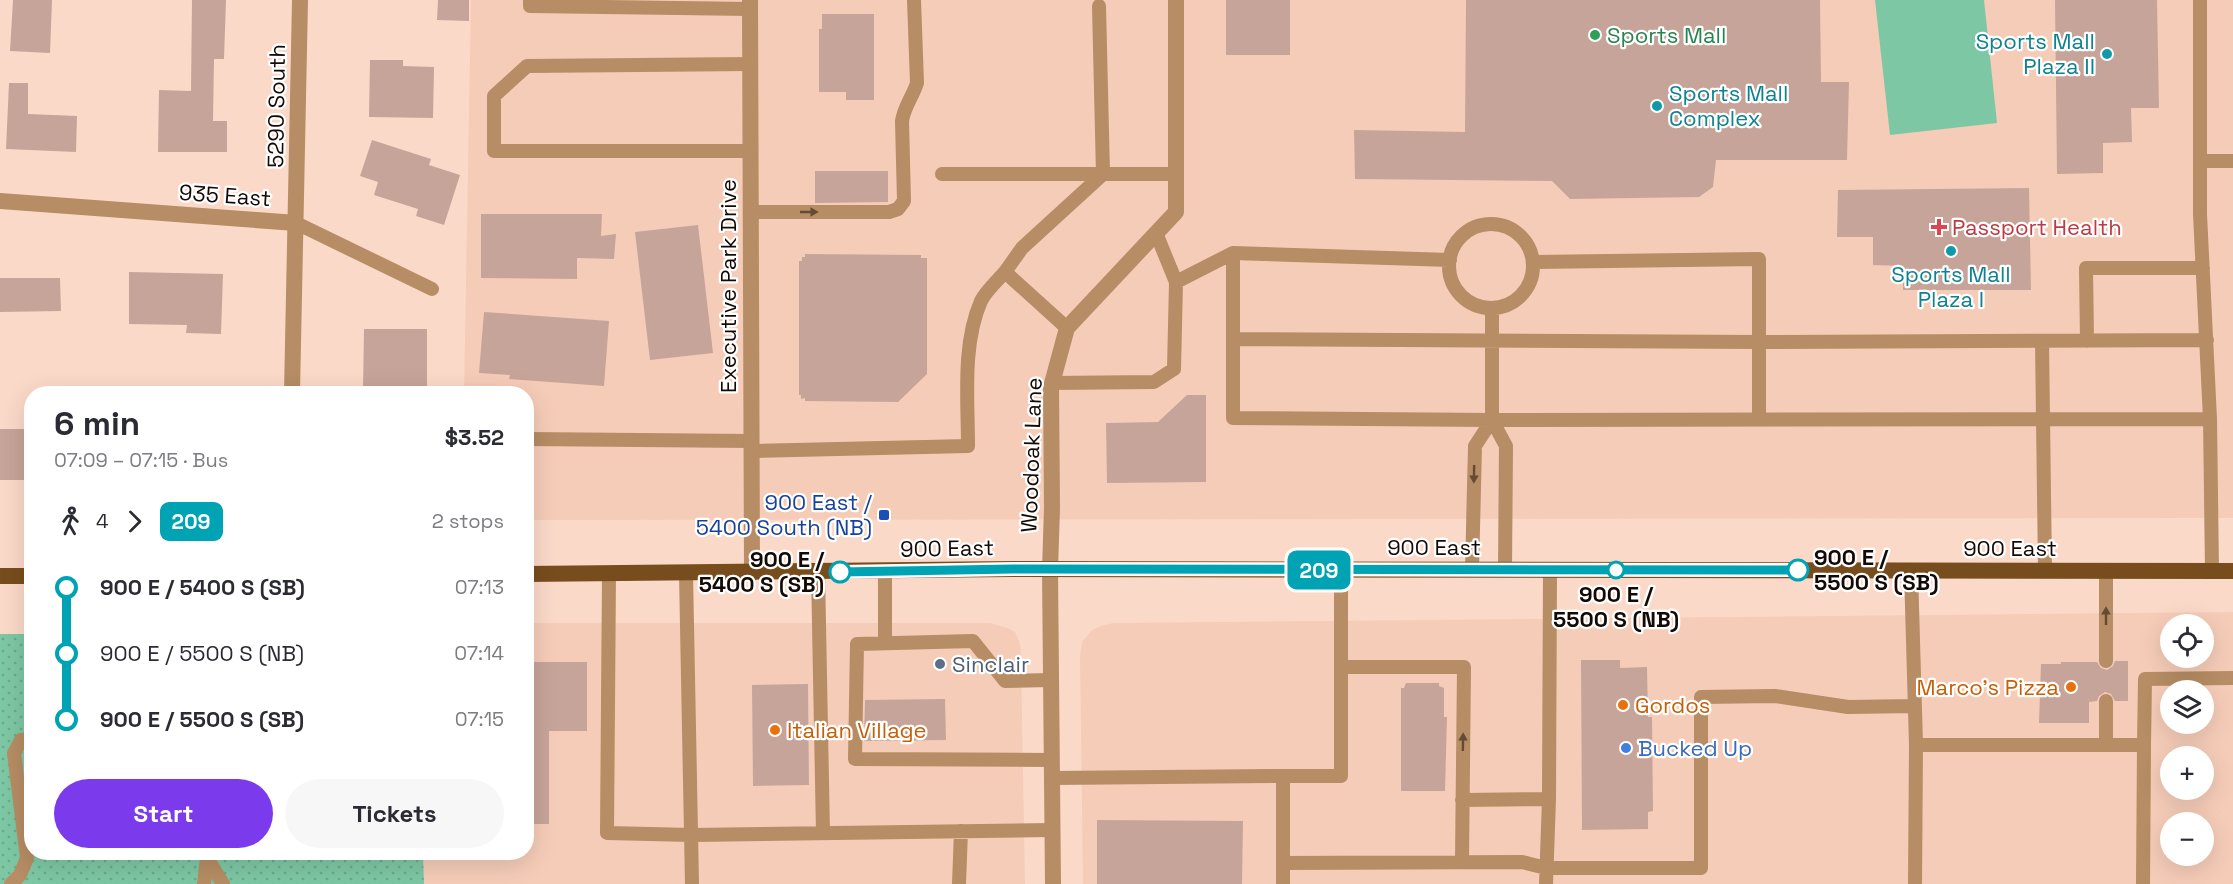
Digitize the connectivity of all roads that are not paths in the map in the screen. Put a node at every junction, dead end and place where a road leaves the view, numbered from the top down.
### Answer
1 (300, 0) edge
2 (530, 0) edge
3 (914, 0) edge
4 (1176, 0) edge
5 (2200, 0) edge
6 (750, 5) edge
7 (1099, 6) dead end
8 (750, 64) junction
9 (751, 151) junction
10 (2200, 161) junction
11 (2233, 161) edge
12 (942, 174) dead end
13 (1103, 174) junction
14 (1176, 174) junction
15 (0, 201) edge
16 (751, 212) junction
17 (296, 223) junction
18 (1156, 232) junction
19 (1233, 253) junction
20 (1449, 260) junction
21 (1534, 262) junction
22 (2203, 268) junction
23 (1005, 272) junction
24 (1176, 282) junction
25 (432, 289) dead end
26 (1492, 309) junction
27 (1067, 328) junction
28 (1233, 339) junction
29 (2207, 340) junction
30 (2042, 341) junction
31 (2088, 341) junction
32 (1492, 342) junction
33 (1759, 342) junction
34 (1052, 383) junction
35 (292, 386) edge
36 (1759, 419) junction
37 (2210, 419) junction
38 (1492, 420) junction
39 (2043, 420) junction
40 (534, 439) edge
41 (751, 446) junction
42 (1050, 570) junction
43 (1341, 570) junction
44 (1472, 570) junction
45 (1505, 570) junction
46 (1550, 570) junction
47 (2045, 570) junction
48 (885, 571) junction
49 (1911, 571) junction
50 (2106, 571) junction
51 (2212, 571) junction
52 (2233, 571) edge
53 (818, 572) junction
54 (609, 573) junction
55 (686, 573) junction
56 (752, 573) junction
57 (534, 574) edge
58 (0, 576) edge
59 (24, 576) edge
60 (885, 643) junction
61 (2106, 661) dead end
62 (1341, 667) junction
63 (2233, 678) edge
64 (1051, 680) junction
65 (2106, 701) dead end
66 (1915, 706) junction
67 (24, 740) edge
68 (1916, 745) junction
69 (2106, 745) junction
70 (2144, 745) junction
71 (1052, 760) junction
72 (1283, 776) junction
73 (1052, 778) junction
74 (1549, 799) junction
75 (1462, 800) junction
76 (1052, 830) junction
77 (961, 831) junction
78 (823, 833) junction
79 (24, 834) edge
80 (692, 835) junction
81 (26, 860) edge
82 (204, 860) edge
83 (208, 860) edge
84 (1462, 861) junction
85 (1283, 863) junction
86 (1546, 868) junction
87 (11, 884) edge
88 (204, 884) edge
89 (223, 884) edge
90 (692, 884) edge
91 (959, 884) edge
92 (1053, 884) edge
93 (1283, 884) edge
94 (1546, 884) edge
95 (1915, 884) edge
96 (2143, 884) edge

1 - 17 street, 5290 South
2 - 6 lane
16 -> 3 lane
4 - 14 street, Woodoak Lane
5 - 10 lane
6 - 8 street, Executive Park Drive
7 - 13 lane
8 - 9 street, Executive Park Drive
8 - 9 lane
9 - 16 street, Executive Park Drive
10 - 11 lane
10 - 22 lane
12 - 13 lane
13 - 14 lane
13 - 23 lane
14 - 18 street, Woodoak Lane
15 - 17 street, 935 East
16 - 41 street, Executive Park Drive
17 - 25 lane, 935 East
17 - 35 street, 5290 South
18 - 24 lane
18 - 27 street, Woodoak Lane
19 - 20 lane
19 - 24 lane
19 - 28 lane
20 - 21 lane
20 - 26 lane
21 - 26 lane
21 - 33 lane
22 - 29 lane
22 - 31 lane
23 - 27 lane
23 - 41 lane
24 - 34 lane
26 - 32 lane
27 - 34 street, Woodoak Lane
28 - 32 lane
28 - 38 lane
29 - 31 lane
29 - 37 lane
30 - 31 lane
30 - 33 lane
30 - 39 lane
32 - 33 lane
32 - 38 lane
33 - 36 lane
34 - 42 street, Woodoak Lane
36 - 38 lane
36 - 39 lane
37 - 39 lane
37 - 51 lane
38 -> 44 lane
38 - 45 lane
39 - 47 lane
40 - 41 lane
41 - 56 street, Executive Park Drive
42 - 43 main road, 900 East
42 - 48 main road, 900 East
42 - 64 street, Woodoak Lane
43 - 44 main road, 900 East
43 - 62 lane
44 - 45 main road, 900 East
45 - 46 main road, 900 East
46 - 49 main road, 900 East
46 - 74 lane
47 - 49 main road, 900 East
47 - 50 main road, 900 East
48 - 53 main road, 900 East
48 - 60 lane
49 - 66 lane
50 - 51 main road, 900 East
61 -> 50 lane
51 - 52 main road, 900 East
53 - 56 main road, 900 East
53 - 78 lane
54 - 55 main road, 900 East
54 - 57 main road, 900 East
54 - 80 lane
55 - 56 main road, 900 East
55 - 80 lane
58 - 59 main road
60 - 64 lane
60 - 71 lane
62 - 72 lane
75 -> 62 lane
63 - 70 lane
64 - 71 street, Woodoak Lane
65 - 69 lane
66 - 68 lane
66 - 86 lane
67 - 79 lane
68 - 69 lane
68 - 95 lane
69 - 70 lane
70 - 96 lane
71 - 73 street, Woodoak Lane
72 - 73 lane
72 - 85 lane
73 - 76 street, Woodoak Lane
74 - 75 lane
74 - 86 lane
75 - 84 lane
76 - 77 lane
76 - 92 street, Woodoak Lane
77 - 78 lane
77 - 91 lane
78 - 80 lane
80 - 90 lane
81 - 87 lane
82 - 88 lane
83 - 89 lane
84 - 85 lane
84 - 86 lane
85 - 93 lane
86 - 94 lane

